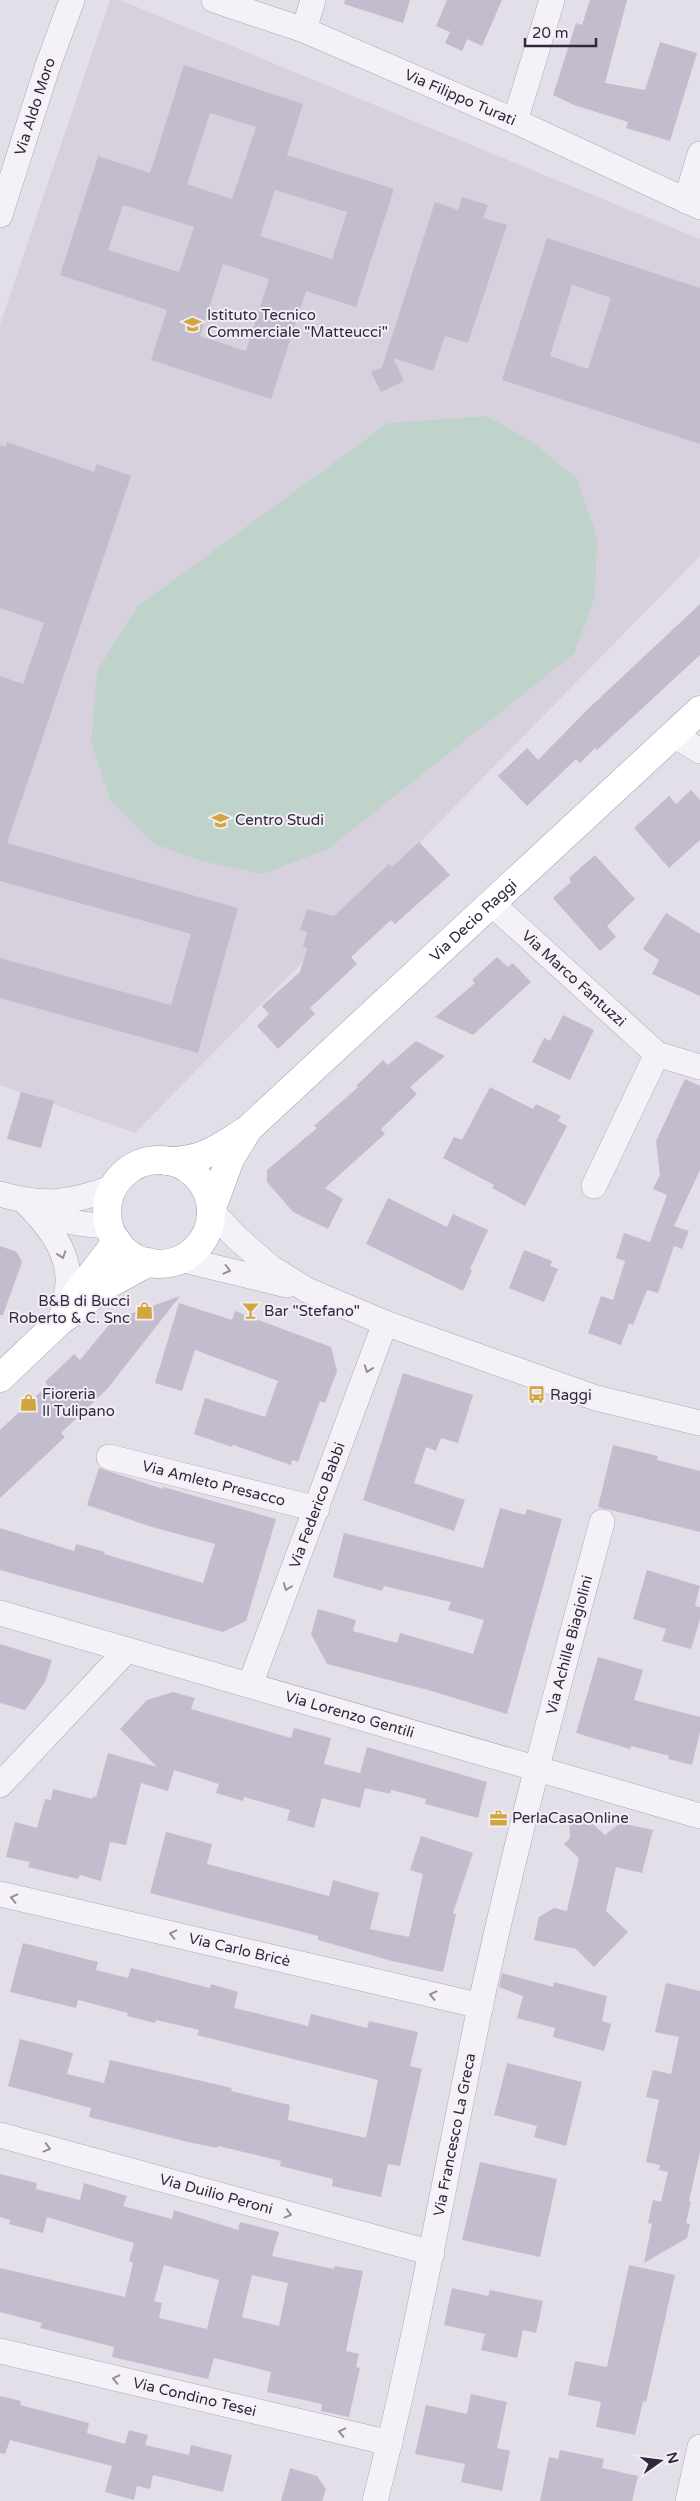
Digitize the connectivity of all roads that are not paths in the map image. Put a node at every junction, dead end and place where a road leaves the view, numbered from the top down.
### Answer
1 (72, 0) edge
2 (214, 0) edge
3 (313, 0) edge
4 (552, 0) edge
5 (304, 30) junction
6 (515, 121) junction
7 (700, 154) edge
8 (693, 204) edge
9 (0, 215) edge
10 (700, 710) edge
11 (674, 735) junction
12 (700, 751) edge
13 (490, 903) junction
14 (657, 1054) junction
15 (700, 1067) edge
16 (247, 1130) junction
17 (168, 1160) junction
18 (594, 1186) dead end
19 (114, 1187) junction
20 (0, 1194) edge
21 (25, 1202) junction
22 (210, 1211) junction
23 (113, 1233) junction
24 (180, 1259) junction
25 (149, 1262) junction
26 (307, 1290) junction
27 (60, 1321) junction
28 (385, 1323) junction
29 (0, 1378) edge
30 (700, 1423) edge
31 (109, 1457) dead end
32 (316, 1509) junction
33 (602, 1522) dead end
34 (0, 1613) edge
35 (127, 1650) junction
36 (250, 1685) junction
37 (536, 1769) junction
38 (0, 1785) edge
39 (700, 1816) edge
40 (0, 1894) edge
41 (481, 2006) junction
42 (0, 2135) edge
43 (432, 2253) junction
44 (0, 2352) edge
45 (390, 2443) junction
46 (700, 2447) edge
47 (375, 2501) edge
48 (688, 2501) edge

1 - 9 street, Via Aldo Moro
2 - 5 street, Via Filippo Turati
3 - 5 street
4 - 6 street
5 - 6 street, Via Filippo Turati
6 - 8 street, Via Filippo Turati
7 - 8 street
10 - 11 main road, Via Decio Raggi
11 - 12 street
11 - 13 main road, Via Decio Raggi
13 - 14 street, Via Marco Fantuzzi
13 - 16 main road, Via Decio Raggi
14 - 15 street, Via Marco Fantuzzi
14 - 18 street
16 - 17 main road, Via Decio Raggi
16 - 22 main road, Via Decio Raggi
17 - 19 main road, Via Decio Raggi
17 - 22 main road, Via Decio Raggi
19 - 21 street
19 - 23 main road, Via Decio Raggi
20 - 21 street
21 - 23 street
21 -> 27 street
22 - 24 main road, Via Decio Raggi
22 - 26 street
23 - 25 main road
23 - 27 main road
24 - 25 main road
24 -> 26 street
25 - 27 main road
26 - 28 street
27 - 29 main road
28 - 30 street
28 -> 32 street, Via Federico Babbi
31 - 32 street, Via Amleto Presacco
32 -> 36 street, Via Federico Babbi
33 - 37 street, Via Achille Biagiolini
34 - 35 street, Via Lorenzo Gentili
35 - 36 street, Via Lorenzo Gentili
35 - 38 street
36 - 37 street, Via Lorenzo Gentili
37 - 39 street, Via Lorenzo Gentili
37 - 41 street, Via Francesco La Greca
41 -> 40 street, Via Carlo Bricè
41 - 43 street, Via Francesco La Greca
42 -> 43 street, Via Duilio Peroni
43 - 45 street, Via Francesco La Greca
45 -> 44 street, Via Condino Tesei
45 - 47 street, Via Francesco La Greca
46 - 48 street

